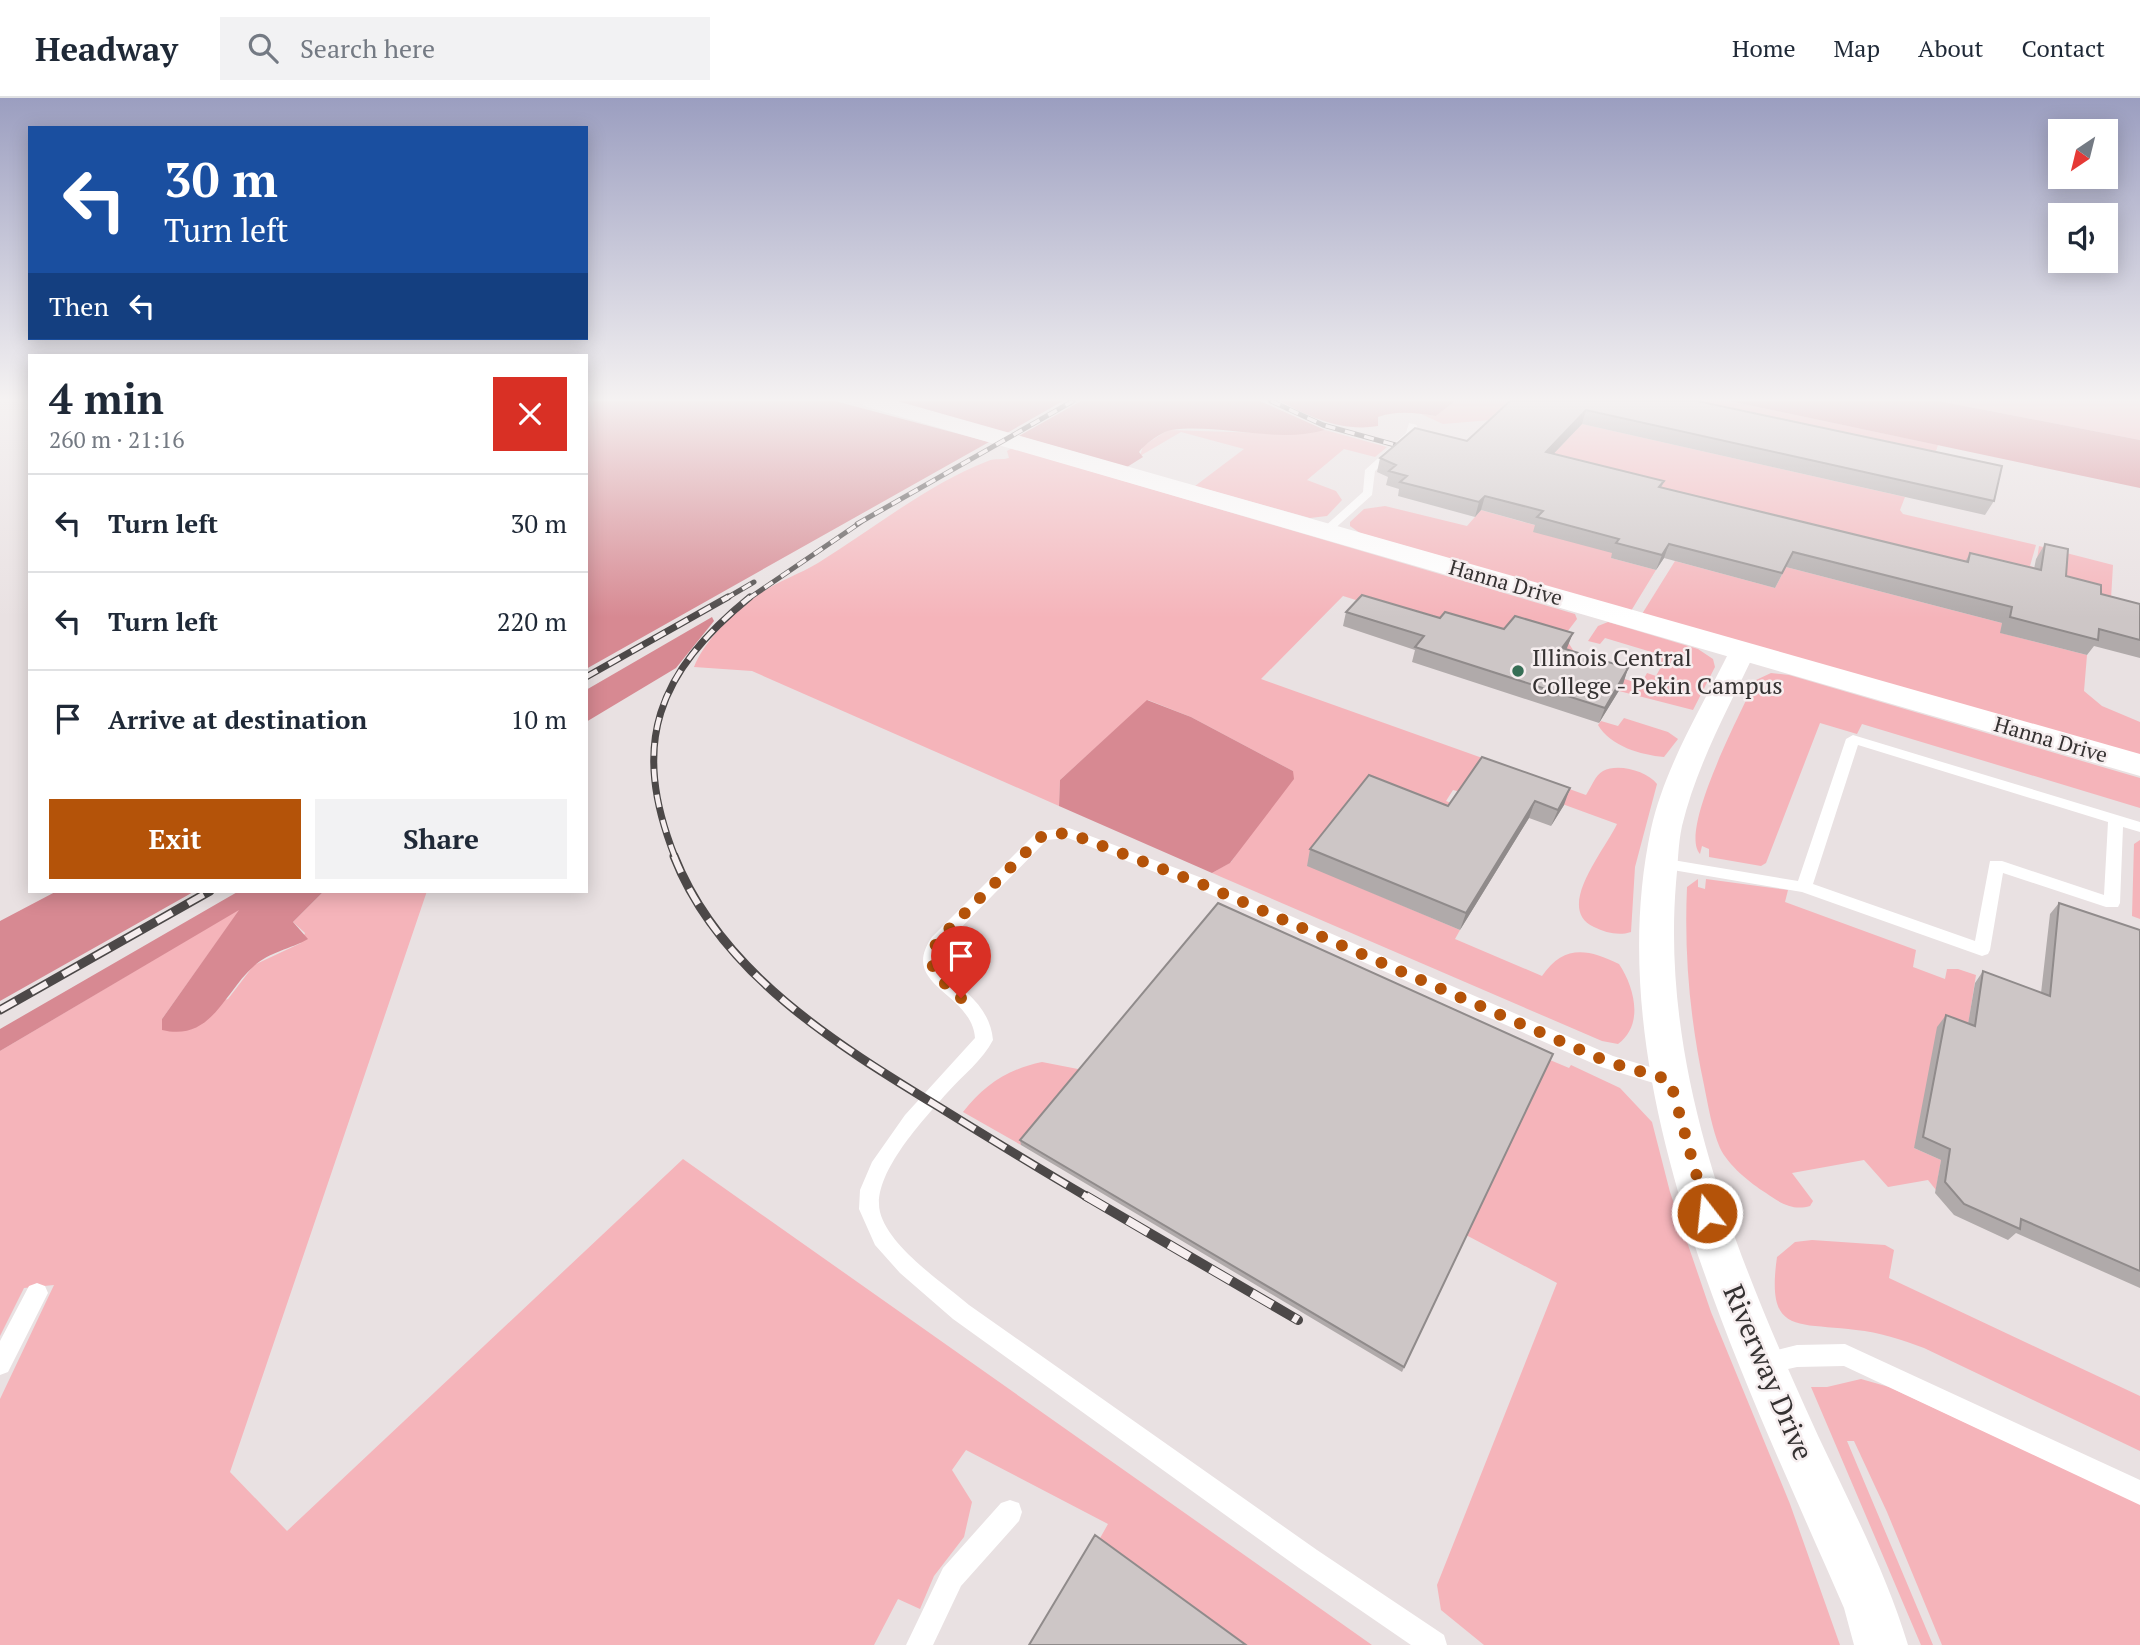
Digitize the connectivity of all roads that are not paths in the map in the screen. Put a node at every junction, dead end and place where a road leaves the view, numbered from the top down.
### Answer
1 (1127, 473) edge
2 (1370, 473) edge
3 (1327, 530) junction
4 (1743, 650) junction
5 (2140, 765) edge
6 (2116, 820) junction
7 (2140, 827) edge
8 (1661, 863) junction
9 (1804, 887) junction
10 (1670, 1080) junction
11 (37, 1293) dead end
12 (1763, 1363) junction
13 (0, 1364) edge
14 (2140, 1493) edge
15 (1010, 1512) dead end
16 (919, 1645) edge
17 (1434, 1645) edge
18 (1881, 1645) edge

1 - 3 street, Hanna Drive
2 - 3 lane
3 - 4 street, Hanna Drive
4 - 5 street, Hanna Drive
4 - 8 street, Riverway Drive
6 - 7 lane
6 - 9 lane
6 - 9 lane
8 - 9 lane
8 - 10 street, Riverway Drive
10 - 12 street, Riverway Drive
10 - 17 lane
11 - 13 lane
12 - 14 lane
12 - 18 street, Riverway Drive
15 - 16 lane

